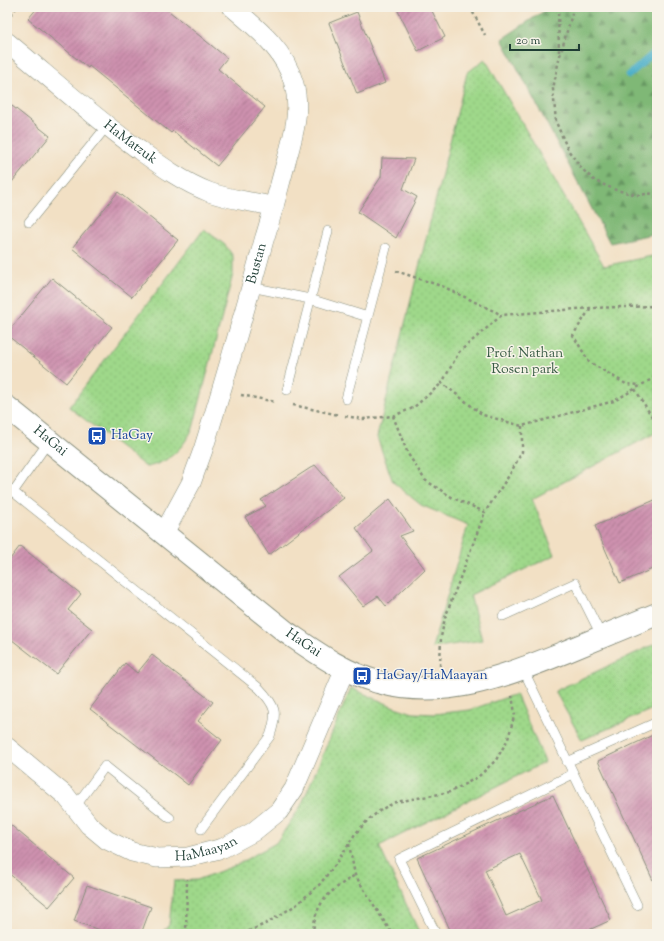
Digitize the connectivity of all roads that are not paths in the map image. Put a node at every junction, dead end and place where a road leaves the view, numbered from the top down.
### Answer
1 (232, 7) edge
2 (7, 42) edge
3 (107, 126) junction
4 (274, 207) junction
5 (29, 222) dead end
6 (328, 231) dead end
7 (386, 248) dead end
8 (251, 287) junction
9 (310, 299) junction
10 (368, 317) junction
11 (287, 390) dead end
12 (346, 399) dead end
13 (7, 407) edge
14 (49, 441) junction
15 (10, 490) edge
16 (164, 533) junction
17 (657, 614) edge
18 (503, 616) dead end
19 (602, 636) junction
20 (345, 669) junction
21 (515, 671) junction
22 (657, 722) edge
23 (7, 747) edge
24 (568, 762) junction
25 (573, 774) junction
26 (75, 807) junction
27 (170, 818) dead end
28 (201, 829) dead end
29 (637, 905) dead end
30 (436, 934) edge

1 - 4 street, Bustan
2 - 3 street, HaMatzuk
3 - 4 street, HaMatzuk
3 - 5 lane
4 - 8 street, Bustan
6 - 9 lane
7 - 10 lane
8 - 9 lane
8 - 16 street, Bustan
9 - 10 lane
9 - 11 lane
10 - 12 lane
13 - 14 street, HaGai
14 - 15 lane
14 - 16 street, HaGai
15 - 28 lane
16 - 20 street, HaGai
17 - 19 street, HaGai
18 - 19 lane
19 - 21 street, HaGai
20 - 21 street, HaGai
20 - 26 street, HaMaayan
21 - 24 lane
22 - 24 lane
23 - 26 street, HaMaayan
24 - 25 lane
25 - 29 lane
25 - 30 lane
26 - 27 lane

